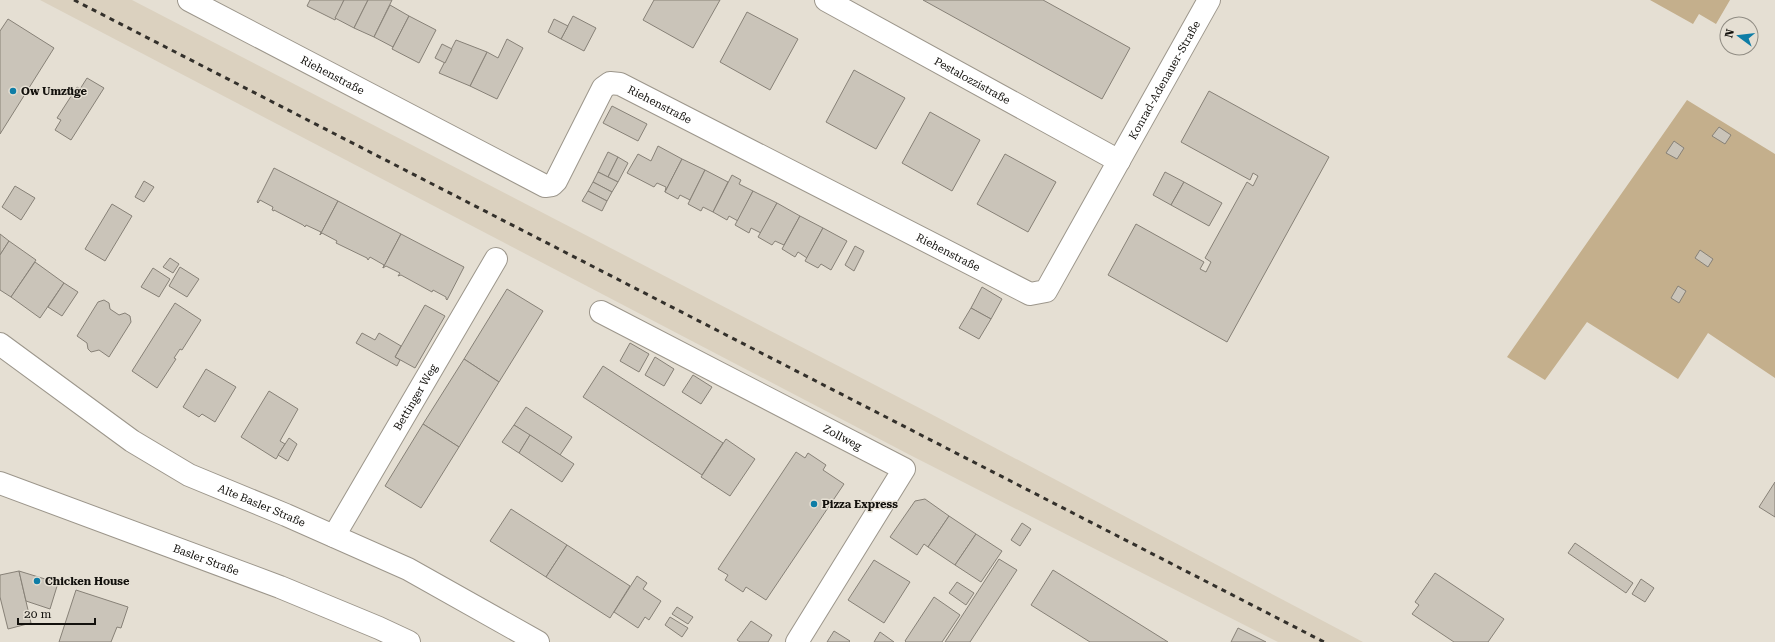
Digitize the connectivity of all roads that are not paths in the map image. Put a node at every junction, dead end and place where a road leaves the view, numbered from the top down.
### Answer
1 (189, 0) edge
2 (1209, 0) edge
3 (836, 2) edge
4 (1119, 161) junction
5 (496, 259) dead end
6 (601, 312) dead end
7 (0, 344) edge
8 (0, 483) edge
9 (334, 536) junction
10 (409, 642) edge
11 (538, 642) edge
12 (797, 642) edge

1 - 4 street, Riehenstraße
2 - 4 street, Konrad-Adenauer-Straße
3 - 4 street, Pestalozzistraße
5 - 9 street, Bettinger Weg
6 - 12 street, Zollweg
7 - 9 street, Alte Basler Straße
8 - 10 street, Basler Straße
9 - 11 street, Alte Basler Straße

